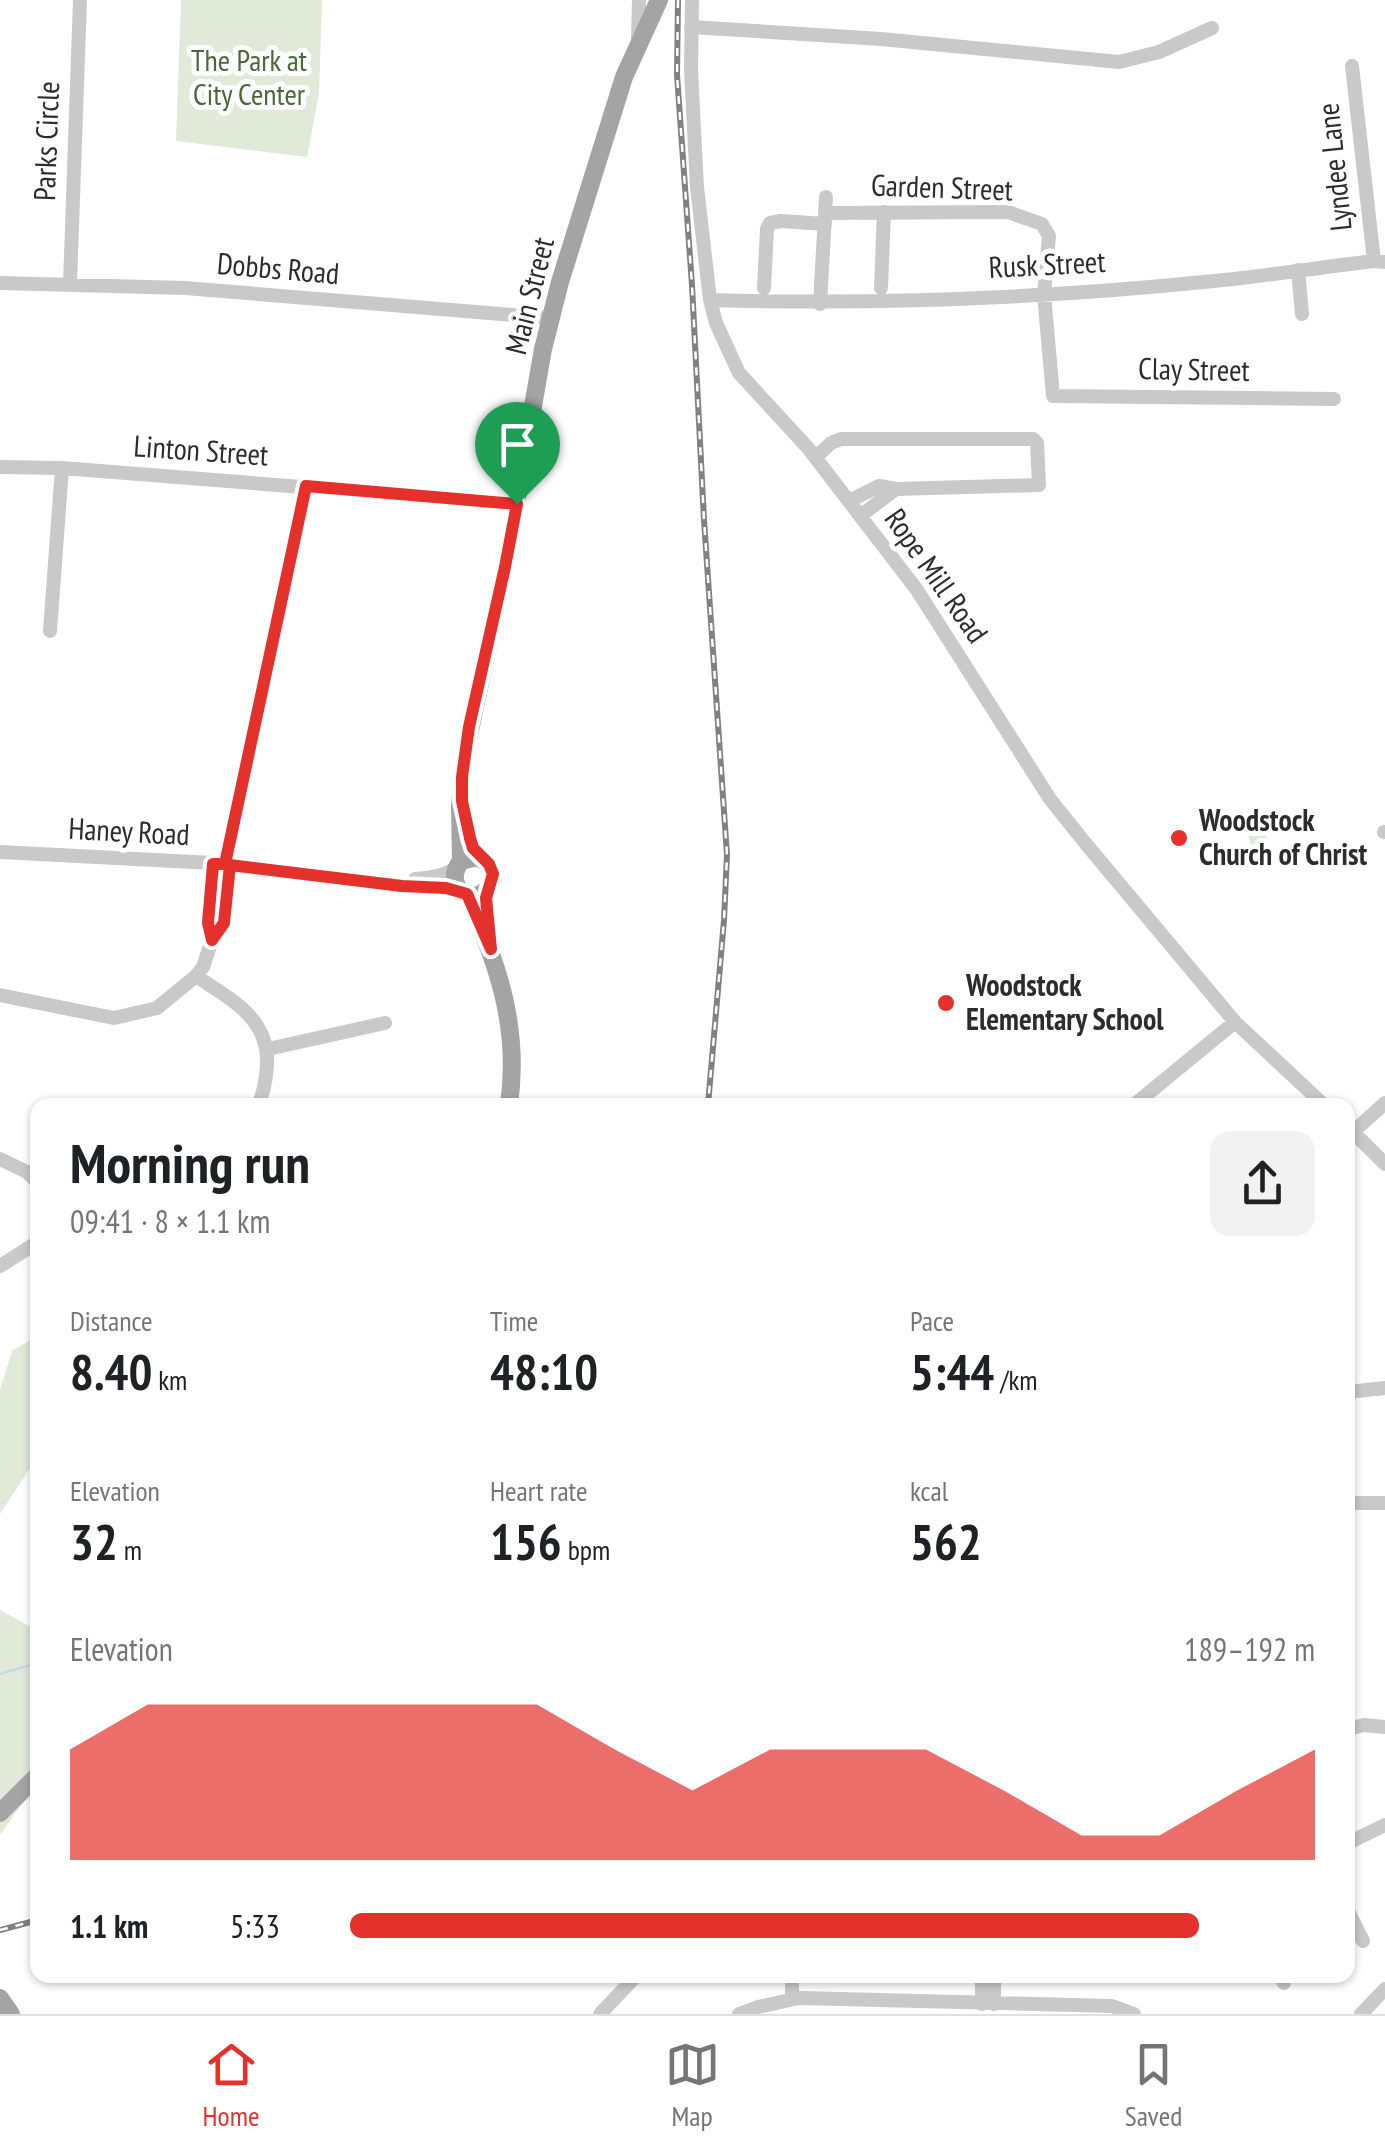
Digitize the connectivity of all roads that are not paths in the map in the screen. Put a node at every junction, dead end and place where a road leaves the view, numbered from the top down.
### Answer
1 (80, 0) edge
2 (640, 0) edge
3 (659, 0) edge
4 (692, 0) edge
5 (691, 27) junction
6 (1212, 28) dead end
7 (638, 42) junction
8 (1352, 66) dead end
9 (826, 211) junction
10 (884, 212) junction
11 (1379, 261) edge
12 (1298, 270) junction
13 (0, 283) edge
14 (70, 284) junction
15 (764, 288) dead end
16 (881, 288) dead end
17 (1044, 294) junction
18 (710, 300) junction
19 (820, 304) junction
20 (1302, 314) dead end
21 (550, 318) junction
22 (1334, 399) dead end
23 (816, 457) junction
24 (0, 467) edge
25 (62, 468) junction
26 (306, 486) junction
27 (896, 489) junction
28 (849, 500) junction
29 (517, 504) junction
30 (860, 516) junction
31 (50, 631) dead end
32 (462, 798) junction
33 (0, 852) edge
34 (486, 862) junction
35 (222, 864) junction
36 (459, 864) junction
37 (374, 881) junction
38 (489, 888) junction
39 (464, 893) junction
40 (491, 949) junction
41 (196, 976) junction
42 (0, 995) edge
43 (1236, 1022) junction
44 (385, 1024) dead end
45 (268, 1049) junction
46 (260, 1098) edge
47 (510, 1098) edge
48 (1143, 1098) edge
49 (1317, 1098) edge
50 (1385, 1103) edge
51 (1355, 1126) edge
52 (1355, 1135) edge
53 (0, 1159) edge
54 (1385, 1164) edge
55 (30, 1176) edge
56 (30, 1247) edge
57 (0, 1266) edge
58 (1385, 1388) edge
59 (1355, 1391) edge
60 (1355, 1502) edge
61 (1385, 1503) edge
62 (1355, 1727) edge
63 (1385, 1727) edge
64 (30, 1783) edge
65 (0, 1813) edge
66 (1385, 1825) edge
67 (1355, 1840) edge
68 (1355, 1925) edge
69 (1363, 1941) dead end
70 (629, 1983) edge
71 (792, 1983) edge
72 (984, 1983) edge
73 (992, 1983) edge
74 (1385, 1989) edge
75 (0, 1998) edge
76 (792, 1999) junction
77 (988, 2004) junction
78 (11, 2014) edge
79 (600, 2014) edge
80 (739, 2014) edge
81 (1134, 2014) edge
82 (1361, 2014) edge

1 - 14 street, Parks Circle
2 - 7 street
3 - 7 main road, Main Street
4 - 5 street, Rope Mill Road
5 - 6 street
5 - 18 street, Rope Mill Road
7 - 21 main road, Main Street
8 - 11 street, Lyndee Lane
9 - 10 street, Garden Street
9 - 15 street, Garden Street
9 - 19 street
10 - 16 street
10 - 17 street, Garden Street
11 - 12 street, Rusk Street
12 - 17 street, Rusk Street
12 - 20 street
13 - 14 street, Dobbs Road
14 - 21 street, Dobbs Road
17 - 19 street, Rusk Street
17 - 22 street, Clay Street
18 - 19 street, Rusk Street
18 - 23 street, Rope Mill Road
21 - 29 main road, Main Street
23 - 27 street
23 - 28 street, Rope Mill Road
24 - 25 street, Linton Street
25 - 26 street, Linton Street
25 - 31 street
26 - 29 street, Linton Street
26 - 35 street
27 - 28 street
27 - 30 street
28 - 30 street, Rope Mill Road
29 - 32 main road, Main Street
30 - 43 street, Rope Mill Road
32 - 34 main road, Main Street
32 - 36 main road, Main Street
33 - 35 street, Haney Road
34 - 36 main road
34 - 38 main road, Main Street
35 - 37 street, Haney Road
35 - 41 street
36 - 37 street, Haney Road
36 - 39 main road, Main Street
37 - 39 street, Haney Road
38 - 39 main road
38 - 40 main road, Main Street
39 - 40 main road, Main Street
40 - 47 main road, Main Street
41 - 42 street
41 - 45 street
43 - 48 street
43 - 49 street, Rope Mill Road
44 - 45 street
45 - 46 street
50 - 51 street
52 - 54 street
53 - 55 street
56 - 57 street
58 - 59 street
60 - 61 street
62 - 63 street
64 - 65 main road
66 - 67 street
68 - 69 street
70 - 79 street
71 - 76 street
72 - 77 street
73 - 77 street
74 - 82 street
75 - 78 main road
76 - 77 street
76 - 80 street
77 - 81 street

